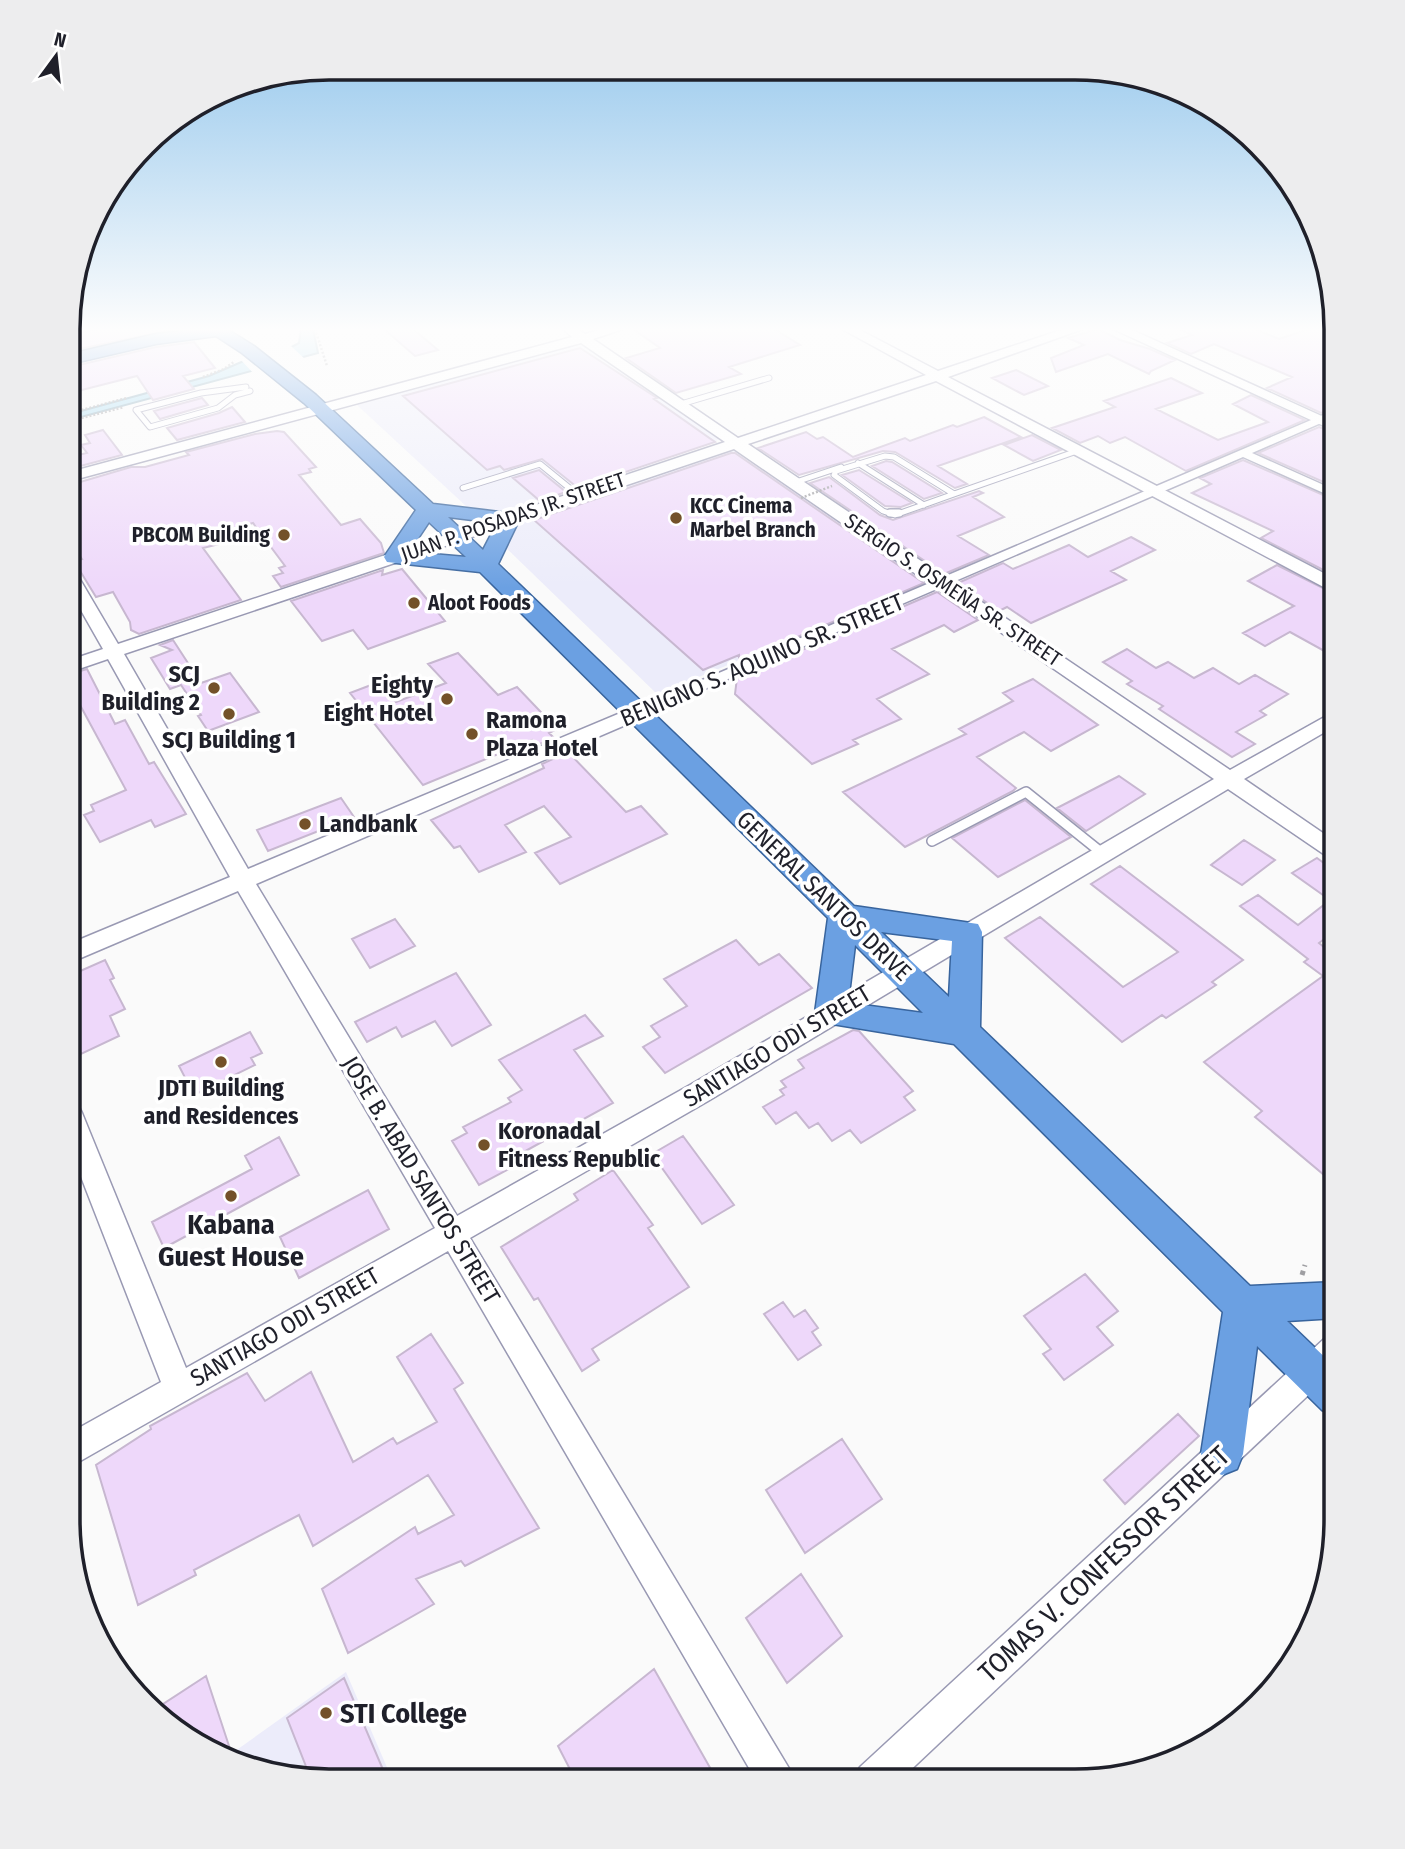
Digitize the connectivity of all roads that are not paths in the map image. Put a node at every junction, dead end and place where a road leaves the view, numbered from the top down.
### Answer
1 (140, 415) edge
2 (192, 415) edge
3 (278, 415) edge
4 (328, 415) edge
5 (698, 415) edge
6 (816, 415) edge
7 (1011, 415) edge
8 (1308, 415) edge
9 (1324, 417) edge
10 (1318, 420) junction
11 (1324, 423) edge
12 (737, 442) junction
13 (1077, 451) junction
14 (1244, 453) junction
15 (880, 456) junction
16 (858, 463) junction
17 (80, 474) edge
18 (463, 488) dead end
19 (798, 490) junction
20 (1324, 490) edge
21 (1153, 491) junction
22 (578, 495) junction
23 (956, 496) junction
24 (924, 505) junction
25 (427, 509) junction
26 (510, 518) junction
27 (456, 536) junction
28 (395, 557) junction
29 (486, 565) junction
30 (1324, 580) edge
31 (942, 582) junction
32 (80, 593) edge
33 (115, 651) junction
34 (80, 663) edge
35 (637, 713) junction
36 (1324, 723) edge
37 (1228, 779) junction
38 (932, 841) dead end
39 (1324, 844) edge
40 (1102, 853) junction
41 (243, 880) junction
42 (843, 916) junction
43 (967, 932) junction
44 (80, 949) edge
45 (901, 972) junction
46 (831, 1013) junction
47 (964, 1032) junction
48 (80, 1140) edge
49 (452, 1232) junction
50 (1324, 1301) edge
51 (1243, 1305) junction
52 (1324, 1369) edge
53 (1324, 1375) edge
54 (179, 1388) junction
55 (80, 1445) edge
56 (1222, 1454) junction
57 (770, 1769) edge
58 (885, 1769) edge

1 - 2 lane
3 - 17 street
4 - 25 highway, GENERAL SANTOS DRIVE
5 - 12 street, SERGIO S. OSMEÑA SR. STREET
6 - 12 street, JUAN P. POSADAS JR. STREET
7 - 13 street
8 - 10 street
9 - 10 street, BENIGNO S. AQUINO SR. STREET
10 - 11 street
10 - 14 street, BENIGNO S. AQUINO SR. STREET
12 - 19 street, SERGIO S. OSMEÑA SR. STREET
12 - 22 street, JUAN P. POSADAS JR. STREET
13 - 21 street
13 - 23 lane
14 - 20 street
14 - 21 street, BENIGNO S. AQUINO SR. STREET
15 - 16 lane
15 - 19 lane
15 - 23 lane
16 - 24 lane
16 - 24 lane
18 - 22 lane
19 - 31 street, SERGIO S. OSMEÑA SR. STREET
21 - 30 street
21 - 31 street, BENIGNO S. AQUINO SR. STREET
22 - 26 street, JUAN P. POSADAS JR. STREET
23 - 24 lane
25 - 26 highway
25 - 27 highway, GENERAL SANTOS DRIVE
25 - 28 highway
26 - 27 street, JUAN P. POSADAS JR. STREET
26 - 29 highway
27 - 28 street, JUAN P. POSADAS JR. STREET
27 - 29 highway, GENERAL SANTOS DRIVE
28 - 29 highway
28 - 33 street, JUAN P. POSADAS JR. STREET
29 - 35 highway, GENERAL SANTOS DRIVE
31 - 35 street, BENIGNO S. AQUINO SR. STREET
31 - 37 street, SERGIO S. OSMEÑA SR. STREET
32 - 33 street, JOSE B. ABAD SANTOS STREET
33 - 34 street, JUAN P. POSADAS JR. STREET
33 - 41 street, JOSE B. ABAD SANTOS STREET
35 - 41 street, BENIGNO S. AQUINO SR. STREET
35 - 42 highway, GENERAL SANTOS DRIVE
36 - 37 street, SANTIAGO ODI STREET
37 - 39 street, SERGIO S. OSMEÑA SR. STREET
37 - 40 street, SANTIAGO ODI STREET
38 - 40 lane
40 - 43 street, SANTIAGO ODI STREET
41 - 44 street, BENIGNO S. AQUINO SR. STREET
41 - 49 street, JOSE B. ABAD SANTOS STREET
42 - 43 highway
42 - 45 highway, GENERAL SANTOS DRIVE
42 - 46 highway
43 - 45 street, SANTIAGO ODI STREET
43 - 47 highway
45 - 46 street, SANTIAGO ODI STREET
45 - 47 highway, GENERAL SANTOS DRIVE
46 - 47 highway
46 - 49 street, SANTIAGO ODI STREET
47 - 51 highway, GENERAL SANTOS DRIVE
48 - 54 street
49 - 54 street, SANTIAGO ODI STREET
49 - 57 street, JOSE B. ABAD SANTOS STREET
50 - 51 highway
51 - 52 highway, GENERAL SANTOS DRIVE
51 - 56 highway
53 - 56 street, TOMAS V. CONFESSOR STREET
54 - 55 street, SANTIAGO ODI STREET
56 - 58 street, TOMAS V. CONFESSOR STREET

